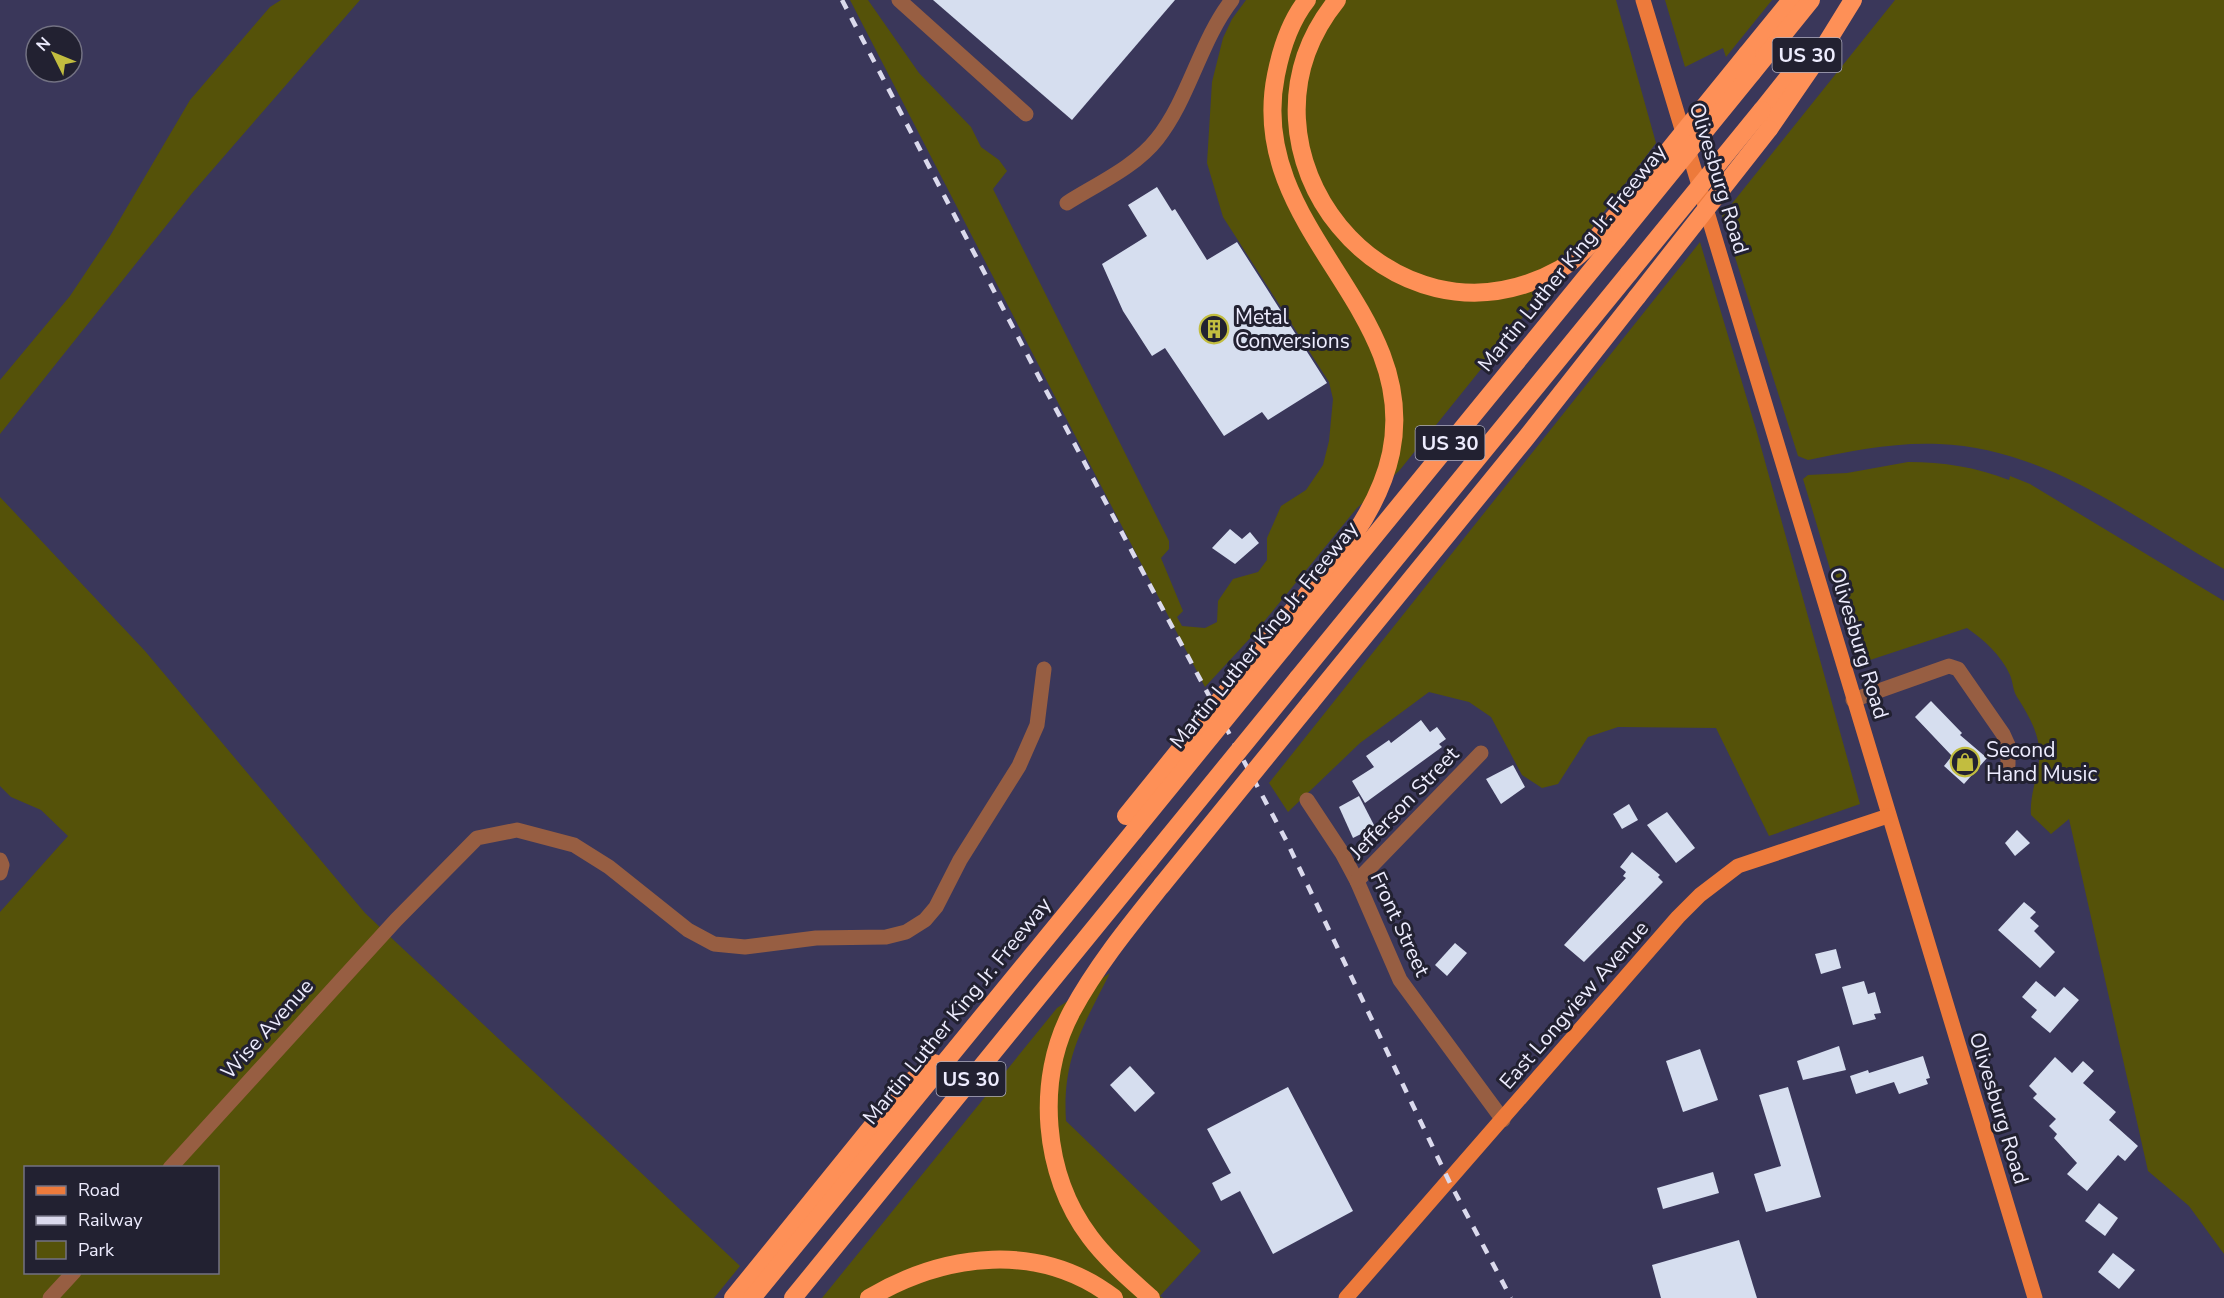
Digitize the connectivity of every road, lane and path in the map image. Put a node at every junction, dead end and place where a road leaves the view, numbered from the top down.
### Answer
1 (899, 0) edge
2 (1232, 0) edge
3 (1307, 0) edge
4 (1337, 0) edge
5 (1643, 0) edge
6 (1791, 0) edge
7 (1811, 0) edge
8 (1852, 0) edge
9 (1026, 114) dead end
10 (1067, 203) dead end
11 (1278, 640) junction
12 (1044, 669) dead end
13 (1853, 700) junction
14 (1481, 753) dead end
15 (2008, 765) dead end
16 (1307, 800) dead end
17 (1888, 816) junction
18 (0, 860) edge
19 (0, 873) edge
20 (1357, 881) junction
21 (959, 1044) junction
22 (1503, 1120) junction
23 (171, 1166) edge
24 (72, 1274) edge
25 (50, 1298) edge
26 (733, 1298) edge
27 (752, 1298) edge
28 (793, 1298) edge
29 (869, 1298) edge
30 (1114, 1298) edge
31 (1151, 1298) edge
32 (1346, 1298) edge
33 (2035, 1298) edge

1 - 9 street
2 - 10 street
3 - 11 highway
4 - 6 highway, bridge
5 - 13 main road, Olivesburg Road
7 - 11 highway, Martin Luther King Jr. Freeway / US 30, bridge
8 - 28 highway, US 30, bridge
8 - 31 highway, bridge
11 - 21 highway, Martin Luther King Jr. Freeway / US 30, bridge
12 - 23 street, Wise Avenue
13 - 15 street
13 - 17 main road, Olivesburg Road
14 - 20 street, Jefferson Street
16 - 20 street, Front Street
17 - 22 main road, East Longview Avenue
17 - 33 main road, Olivesburg Road
18 - 19 street
20 - 22 street, Front Street
21 - 26 highway
21 - 27 highway, Martin Luther King Jr. Freeway / US 30
22 - 32 main road, East Longview Avenue
24 - 25 street
29 - 30 highway

